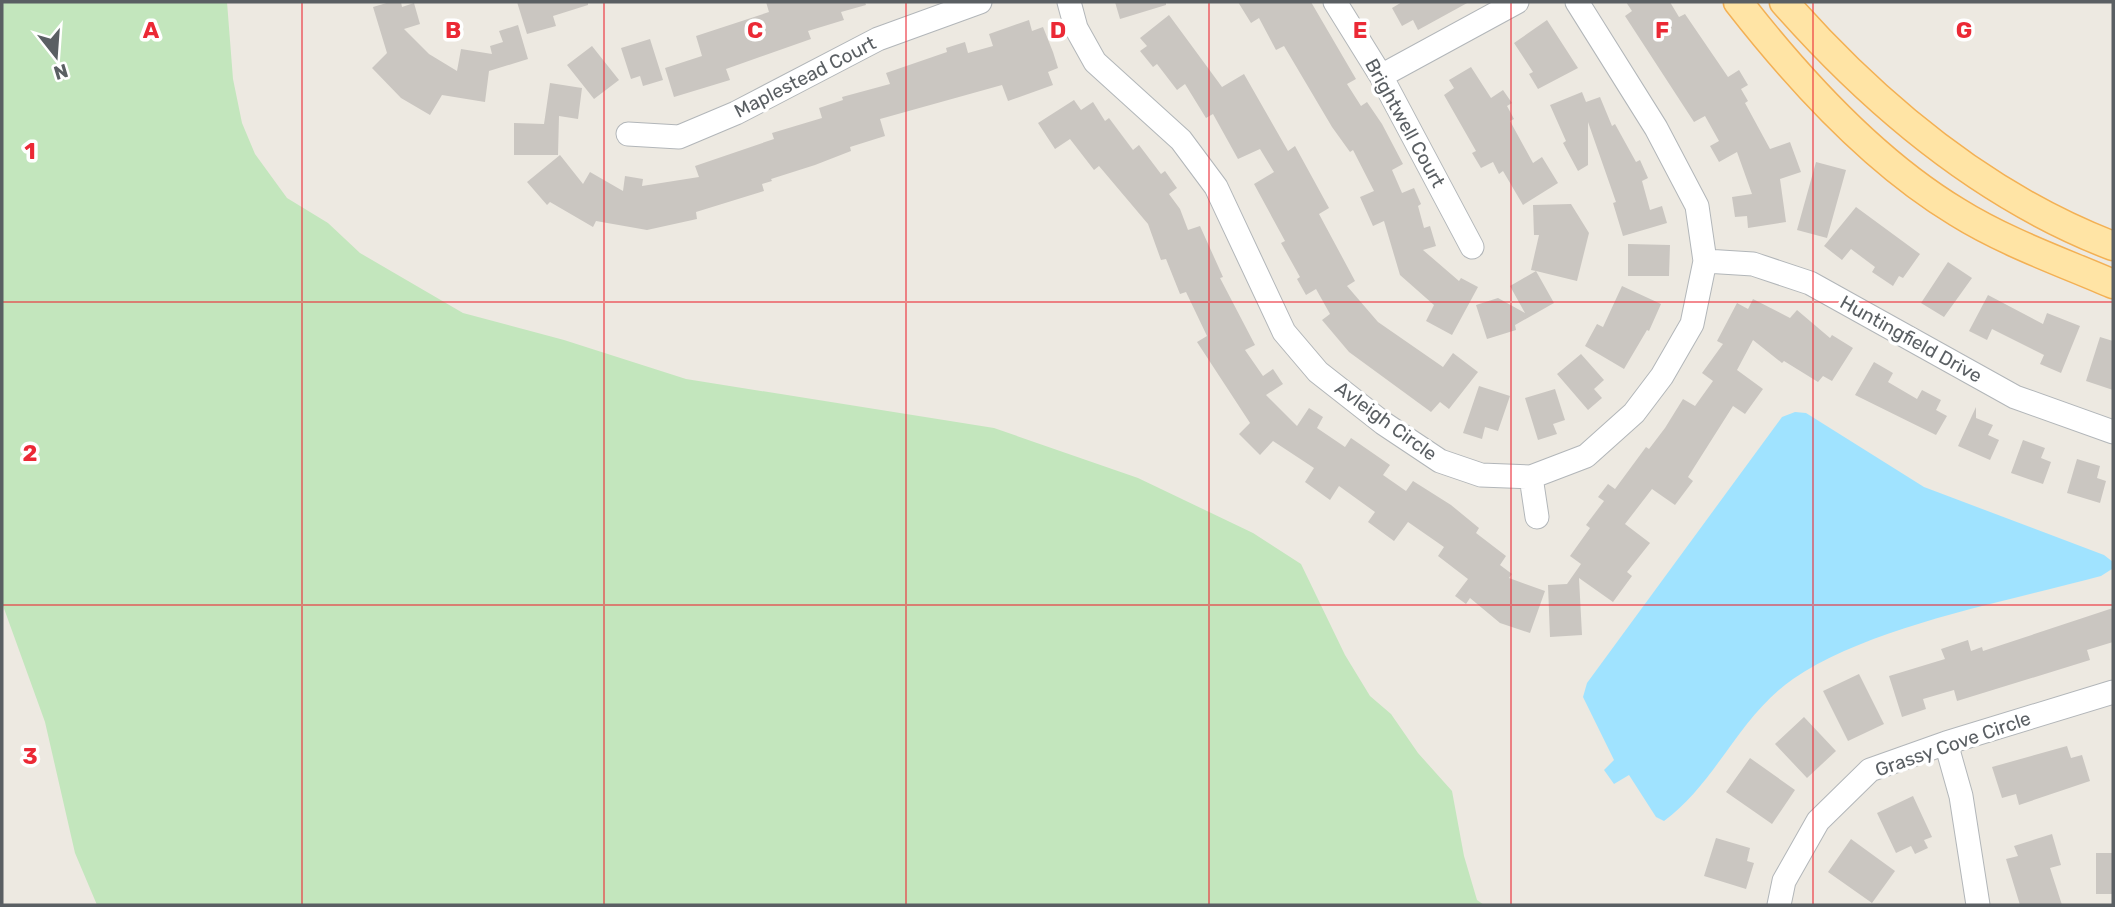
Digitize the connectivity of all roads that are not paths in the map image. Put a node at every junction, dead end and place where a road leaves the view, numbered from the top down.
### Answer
1 (980, 2) edge
2 (1069, 2) edge
3 (1335, 2) edge
4 (1517, 2) edge
5 (1577, 2) edge
6 (1738, 2) edge
7 (1784, 2) edge
8 (1381, 76) junction
9 (628, 134) dead end
10 (2113, 246) edge
11 (1472, 247) dead end
12 (1705, 261) junction
13 (2113, 284) edge
14 (2113, 432) edge
15 (1531, 477) junction
16 (1537, 517) dead end
17 (2113, 692) edge
18 (1946, 743) junction
19 (1779, 905) edge
20 (1978, 905) edge

1 - 9 street, Maplestead Court
2 - 15 street, Avleigh Circle
3 - 8 street, Brightwell Court
4 - 8 street
5 - 12 street, Avleigh Circle
6 - 13 main road
7 - 10 main road
8 - 11 street, Brightwell Court
12 - 14 street, Huntingfield Drive
12 - 15 street, Avleigh Circle
15 - 16 street
17 - 18 street, Grassy Cove Circle
18 - 19 street, Grassy Cove Circle
18 - 20 street

